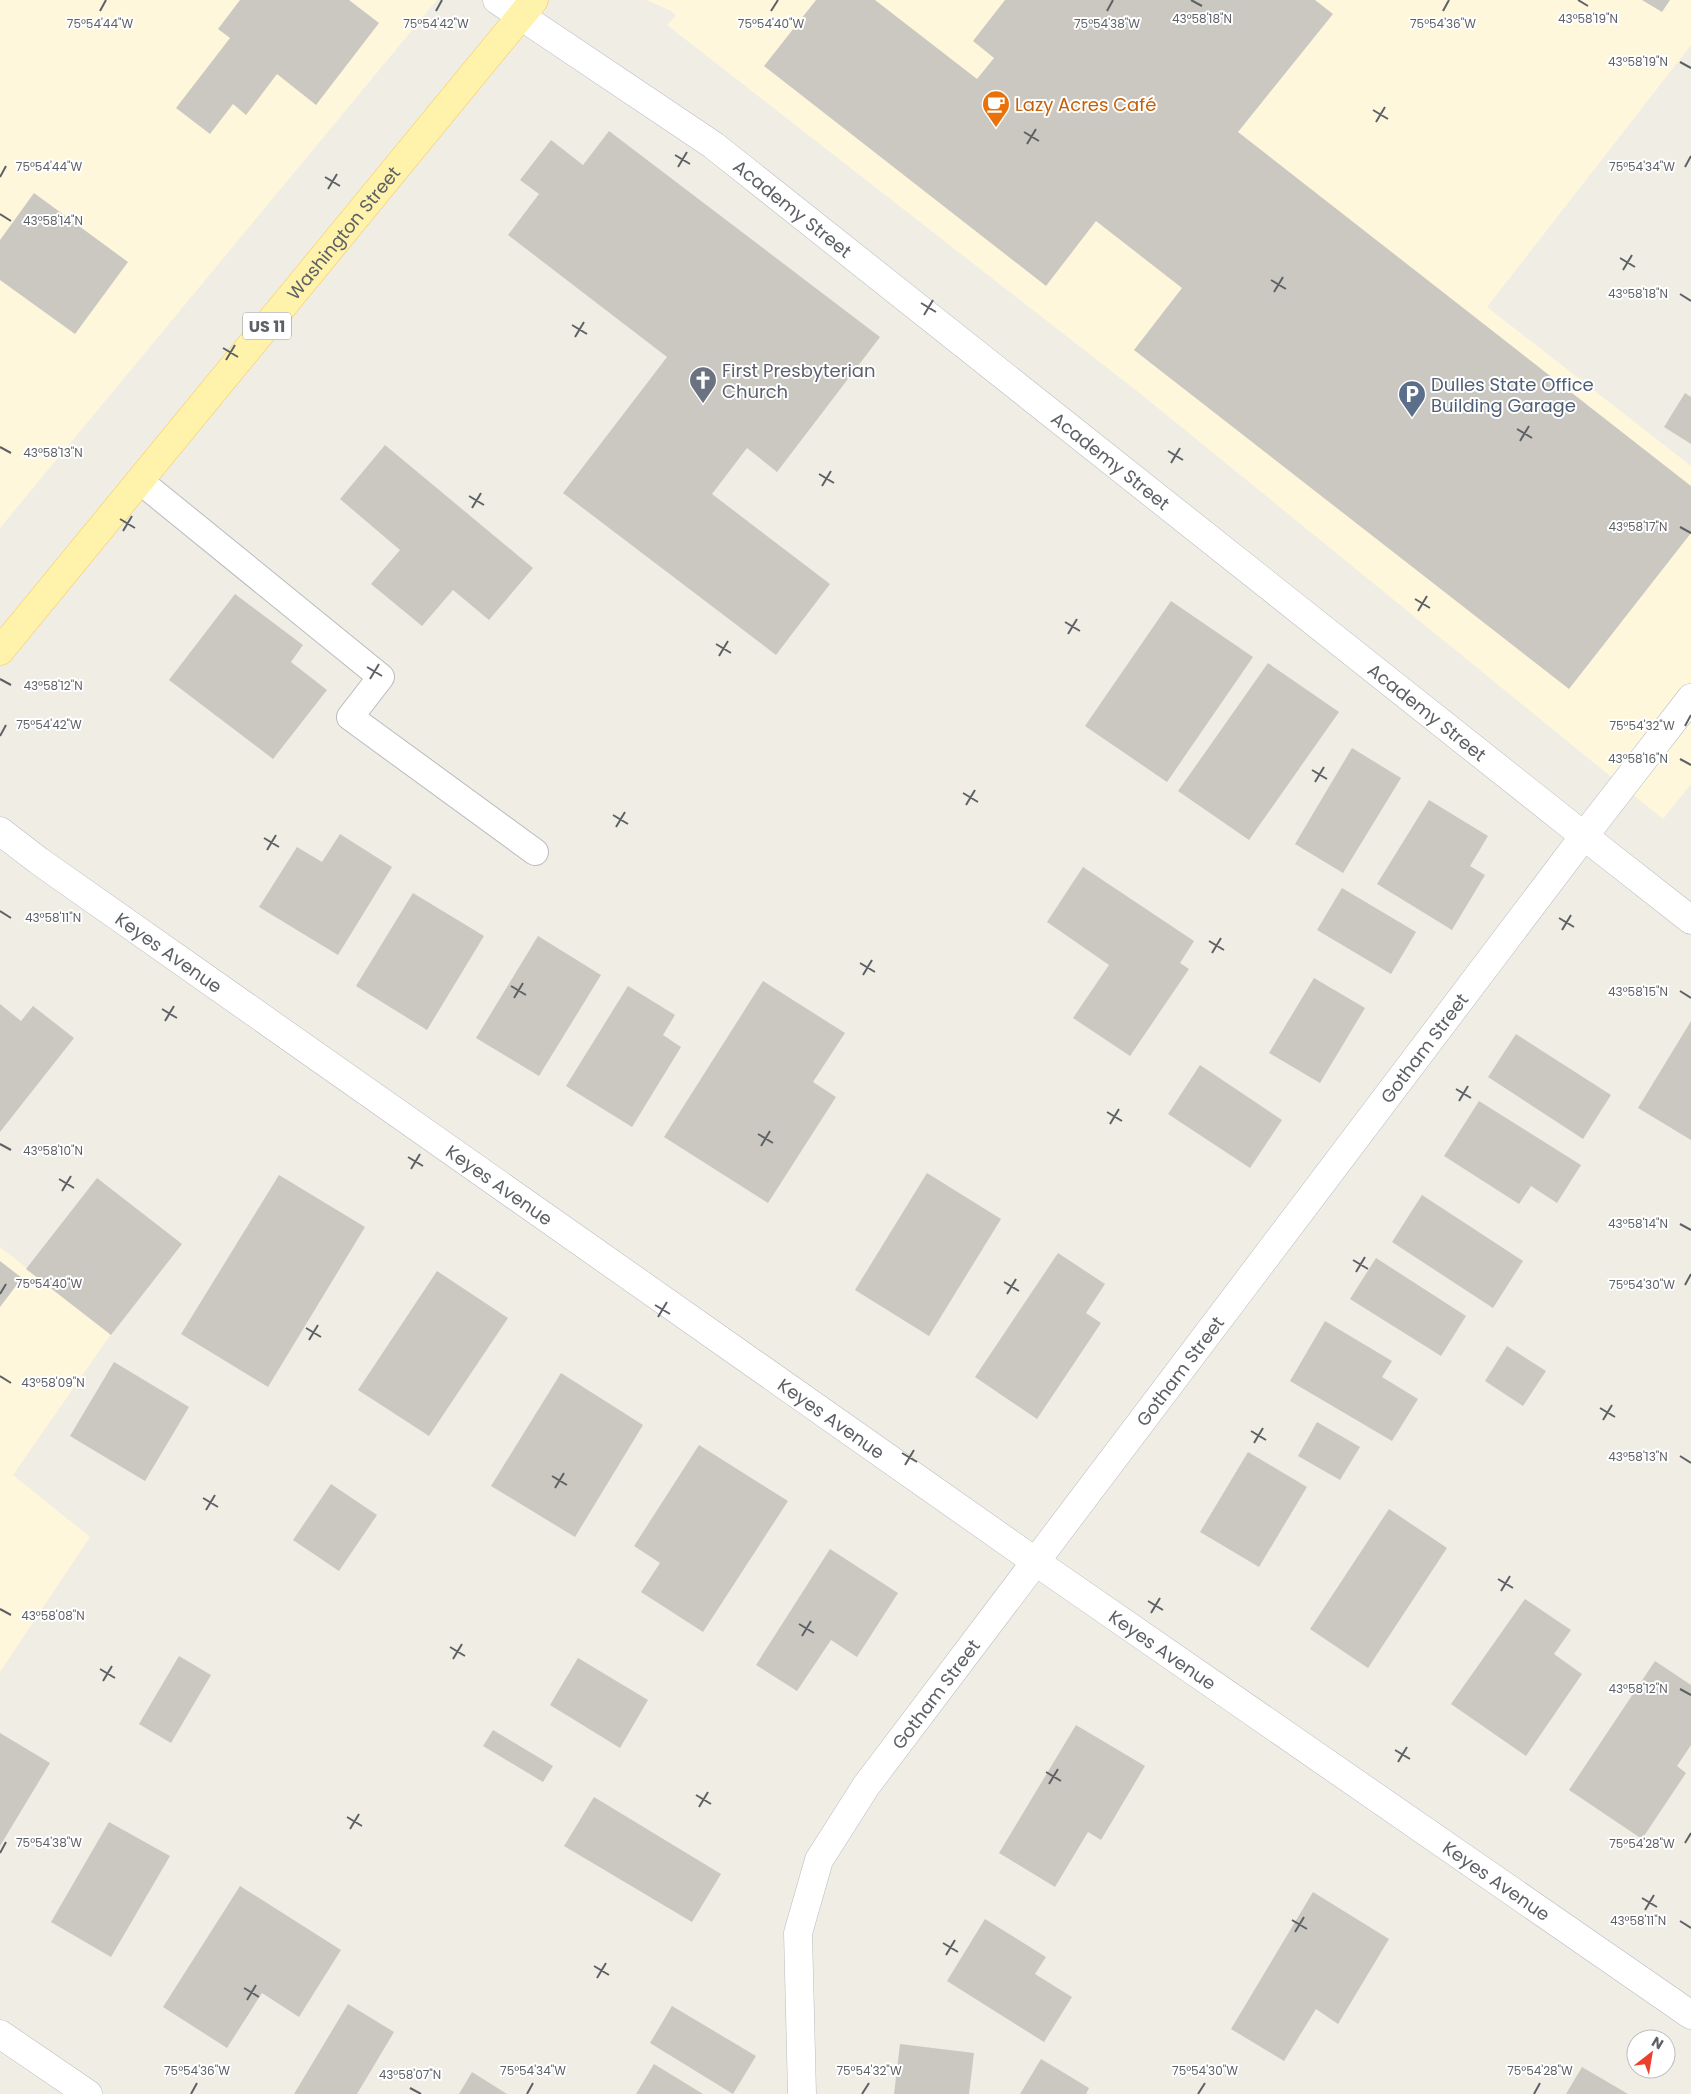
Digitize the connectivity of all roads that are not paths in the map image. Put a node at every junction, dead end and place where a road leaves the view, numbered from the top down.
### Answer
1 (497, 0) edge
2 (527, 8) edge
3 (140, 481) junction
4 (0, 652) edge
5 (1691, 698) edge
6 (0, 831) edge
7 (1584, 836) junction
8 (535, 852) dead end
9 (1691, 920) edge
10 (1036, 1562) junction
11 (1691, 2016) edge
12 (0, 2034) edge
13 (88, 2094) edge
14 (802, 2094) edge

1 - 2 street, Academy Street
2 - 3 main road, Washington Street / US 11
2 - 7 street, Academy Street
3 - 4 main road, Washington Street / US 11
3 - 8 lane
5 - 7 street, Gotham Street
6 - 10 street, Keyes Avenue
7 - 9 street, Academy Street
7 - 10 street, Gotham Street
10 - 11 street, Keyes Avenue
10 - 14 street, Gotham Street
12 - 13 street

